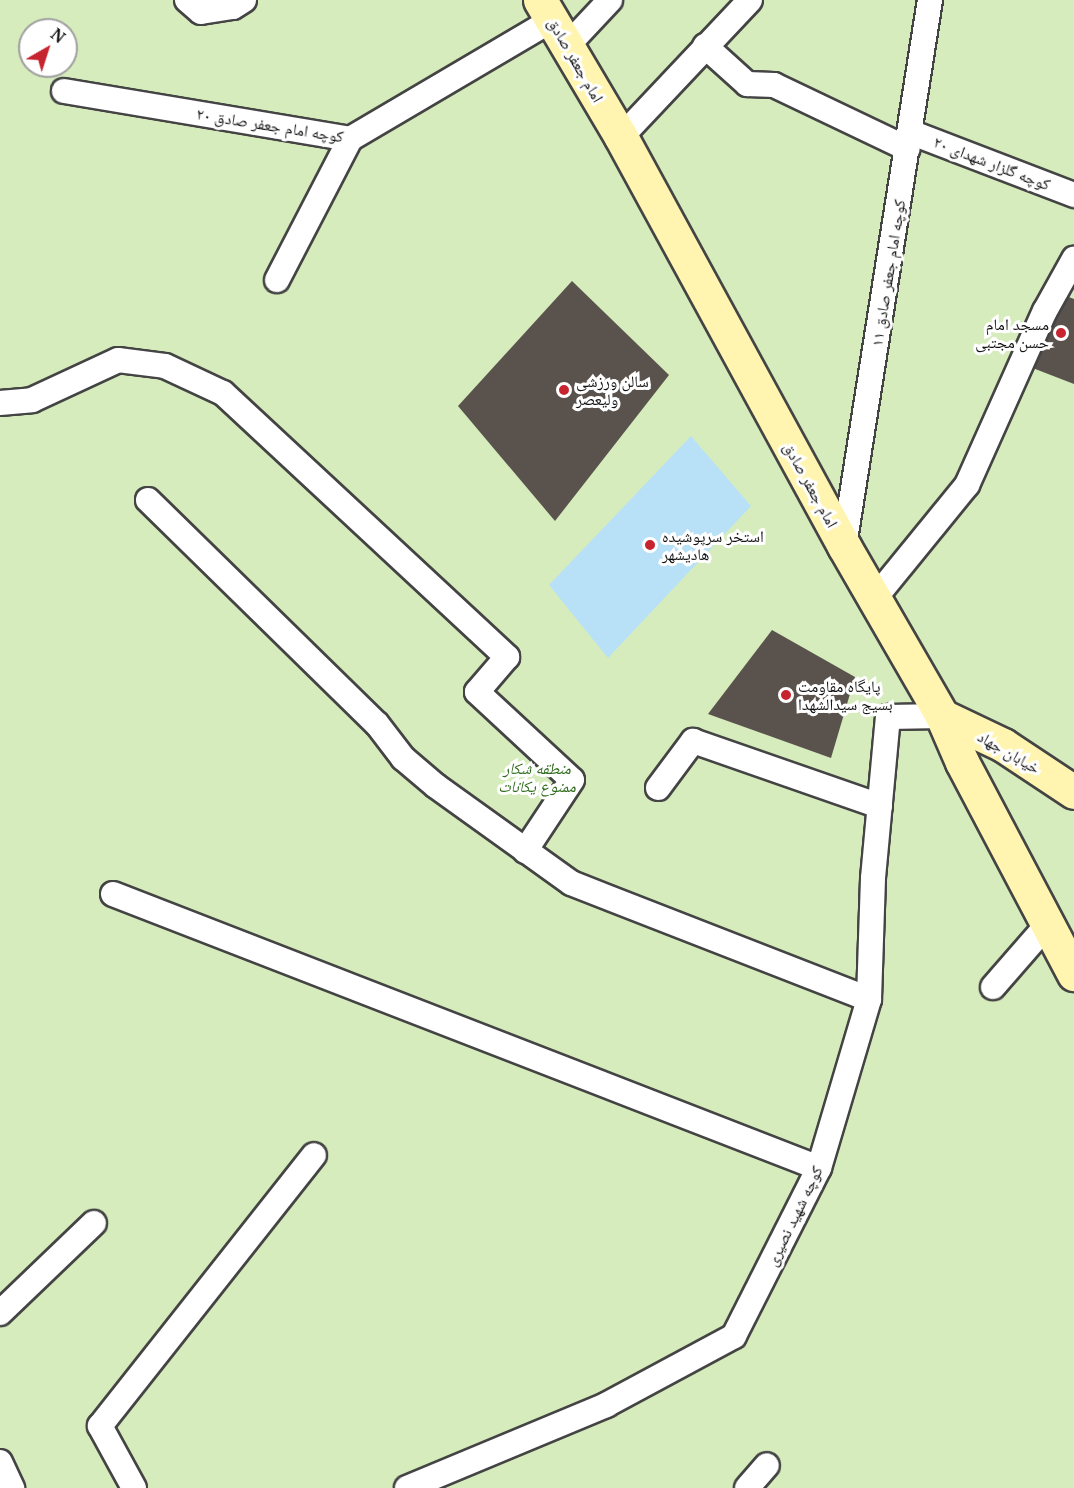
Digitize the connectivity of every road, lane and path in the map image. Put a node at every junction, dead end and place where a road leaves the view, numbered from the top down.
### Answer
1 (187, 0) edge
2 (244, 0) edge
3 (610, 0) edge
4 (750, 0) edge
5 (930, 0) edge
6 (553, 22) edge
7 (705, 46) junction
8 (64, 91) dead end
9 (621, 137) junction
10 (350, 139) junction
11 (909, 141) junction
12 (1074, 195) edge
13 (1074, 259) edge
14 (277, 280) dead end
15 (0, 403) edge
16 (148, 500) dead end
17 (844, 546) junction
18 (874, 599) junction
19 (942, 716) junction
20 (658, 788) dead end
21 (1074, 792) edge
22 (879, 806) junction
23 (525, 851) junction
24 (113, 894) dead end
25 (1048, 924) junction
26 (1074, 974) edge
27 (993, 987) dead end
28 (869, 999) junction
29 (314, 1155) dead end
30 (819, 1168) junction
31 (94, 1223) dead end
32 (0, 1313) edge
33 (0, 1462) edge
34 (767, 1465) dead end
35 (12, 1488) edge
36 (134, 1488) edge
37 (407, 1488) edge
38 (747, 1488) edge

1 - 2 street
3 - 6 street, کوچه امام جعفر صادق ۲۰
4 - 7 street
5 - 11 street, کوچه امام جعفر صادق ۱۱
6 - 9 main road, امام جعفر صادق
6 - 10 street, کوچه امام جعفر صادق ۲۰
7 - 9 street
7 - 11 street, کوچه گلزار شهدای ۲۰
8 - 10 street, کوچه امام جعفر صادق ۲۰
9 - 17 main road, امام جعفر صادق
10 - 14 street
11 - 12 street, کوچه گلزار شهدای ۲۰
11 - 17 street, کوچه امام جعفر صادق ۱۱
13 - 18 street
15 - 23 street
16 - 23 street
17 - 18 main road, امام جعفر صادق
18 - 19 main road, امام جعفر صادق
19 - 21 main road, خیابان جهاد
19 - 22 street, کوچه شهید نصیری
19 - 25 main road, امام جعفر صادق
20 - 22 street
22 - 28 street, کوچه شهید نصیری
23 - 28 street
24 - 30 street
25 - 26 main road, امام جعفر صادق
25 - 27 street
28 - 30 street, کوچه شهید نصیری
29 - 36 street
30 - 37 street, کوچه شهید نصیری
31 - 32 street
33 - 35 street
34 - 38 street

